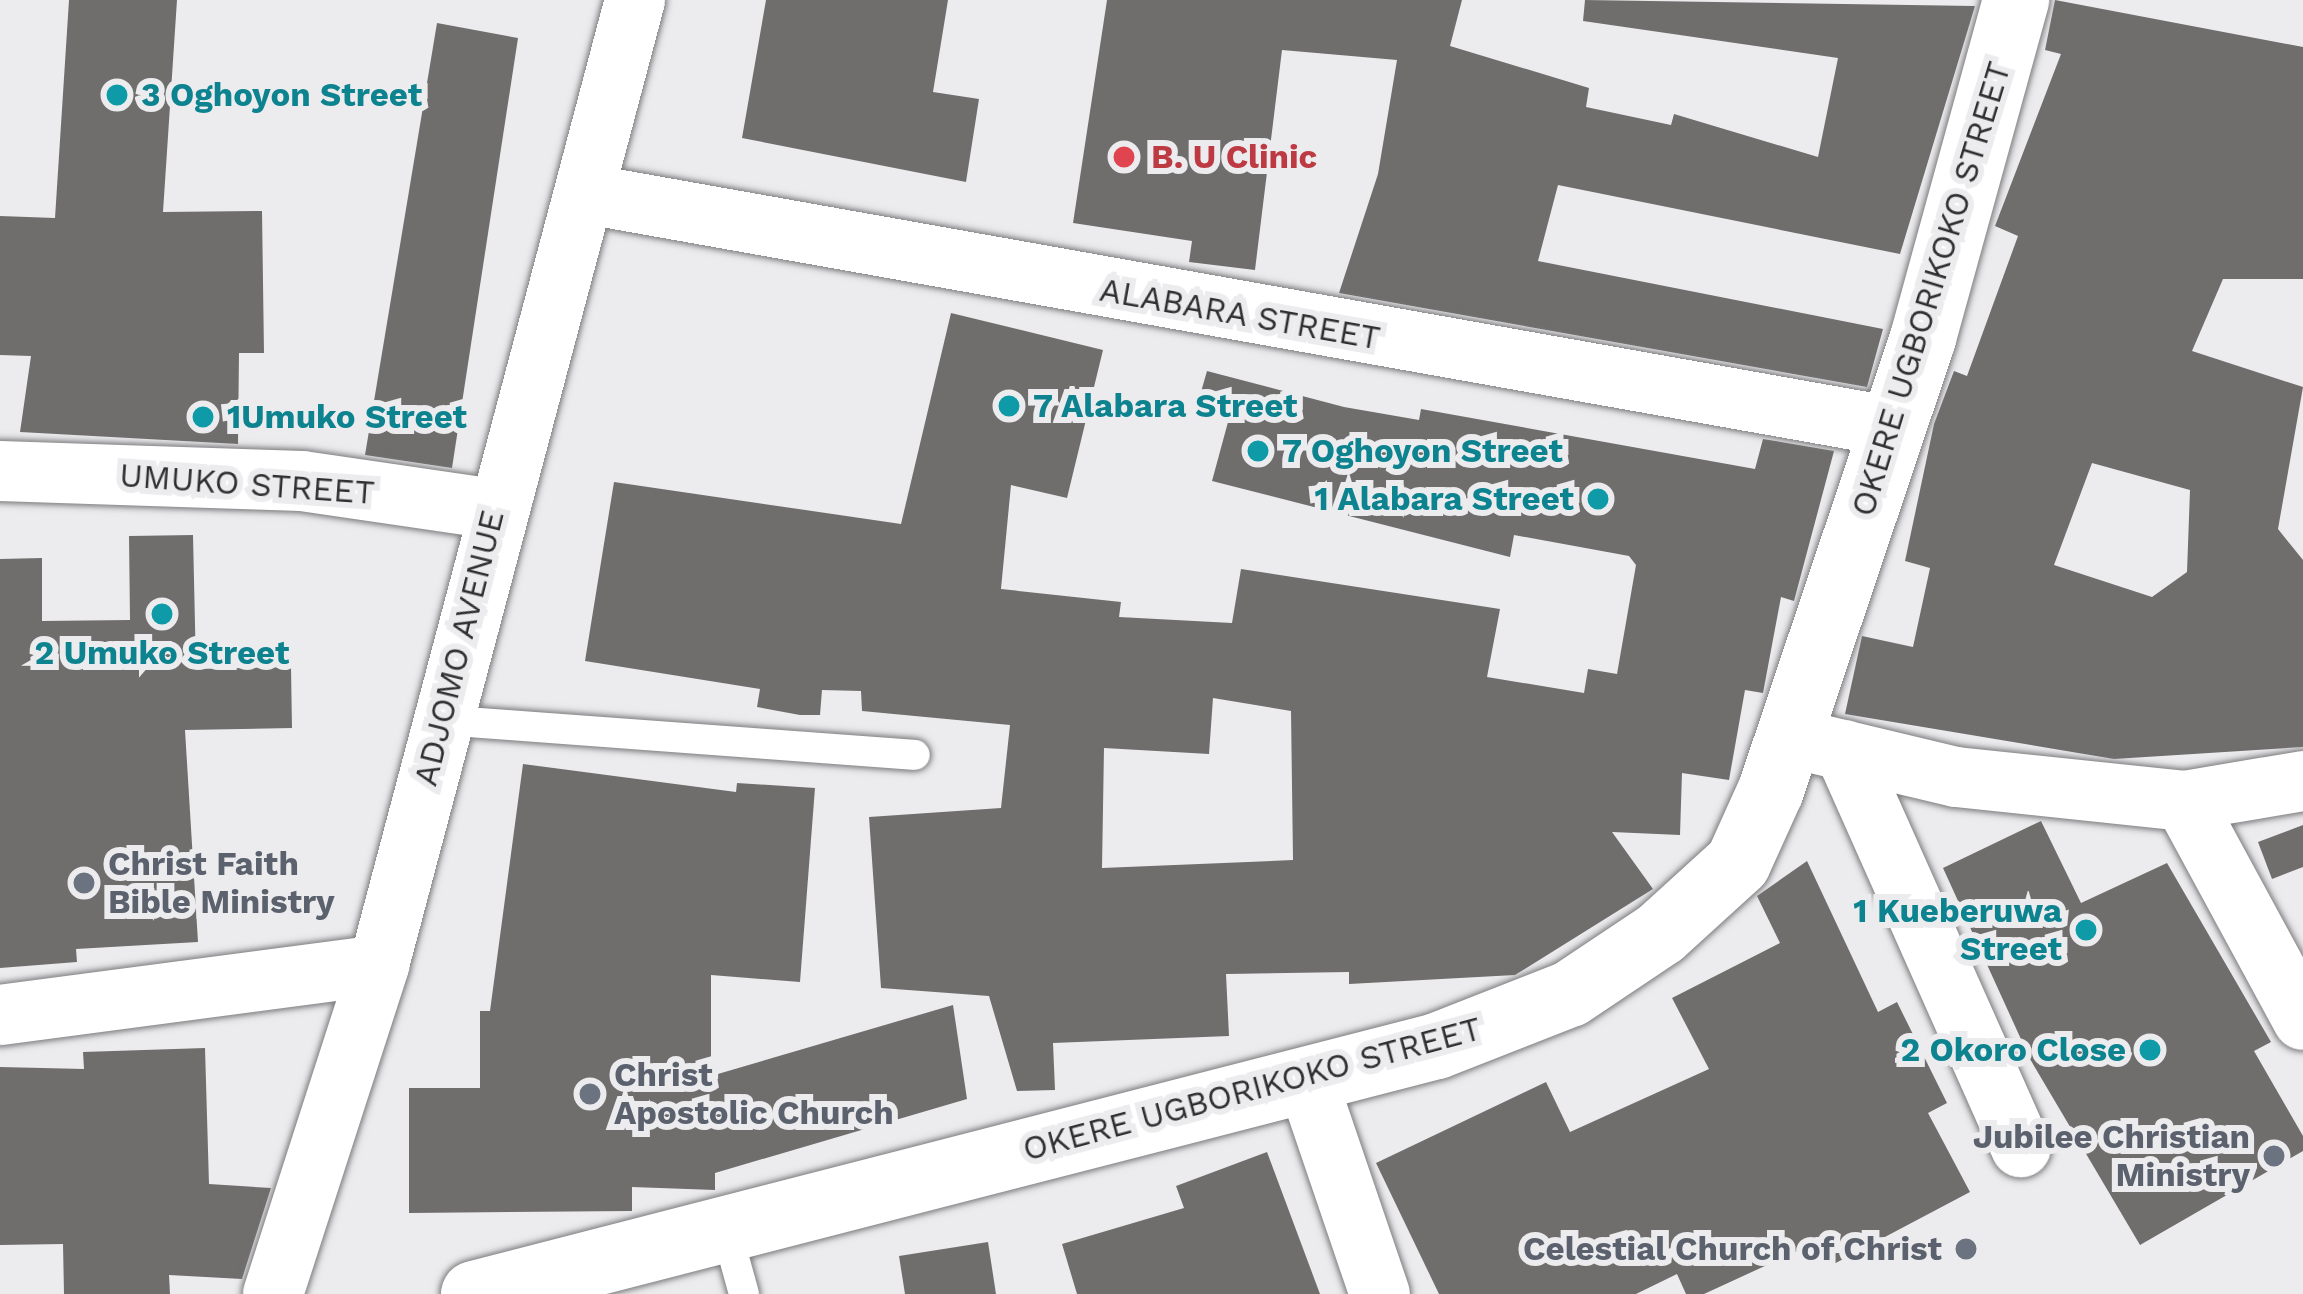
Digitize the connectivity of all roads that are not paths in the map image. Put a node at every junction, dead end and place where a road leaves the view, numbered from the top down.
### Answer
1 (635, 0) edge
2 (2016, 0) edge
3 (587, 194) junction
4 (1894, 427) junction
5 (0, 471) edge
6 (494, 508) junction
7 (440, 720) junction
8 (1816, 743) junction
9 (915, 755) dead end
10 (2303, 781) edge
11 (2184, 801) junction
12 (379, 965) junction
13 (0, 1015) edge
14 (2303, 1020) edge
15 (1307, 1080) junction
16 (2021, 1147) dead end
17 (726, 1229) junction
18 (273, 1294) edge
19 (474, 1294) edge
20 (744, 1294) edge
21 (1380, 1294) edge

1 - 3 street, ADJOMO AVENUE
2 - 4 street, OKERE UGBORIKOKO STREET
3 - 4 street, ALABARA STREET
3 - 6 street, ADJOMO AVENUE
4 - 8 street, OKERE UGBORIKOKO STREET
5 - 6 street, UMUKO STREET
6 - 7 street, ADJOMO AVENUE
7 - 9 lane
7 - 12 street, ADJOMO AVENUE
8 - 11 street
8 - 15 street, OKERE UGBORIKOKO STREET
8 - 16 street
10 - 11 street
11 - 14 street
12 - 13 street
12 - 18 street, ADJOMO AVENUE
15 - 17 street, OKERE UGBORIKOKO STREET
15 - 21 street
17 - 19 street, OKERE UGBORIKOKO STREET
17 - 20 lane

